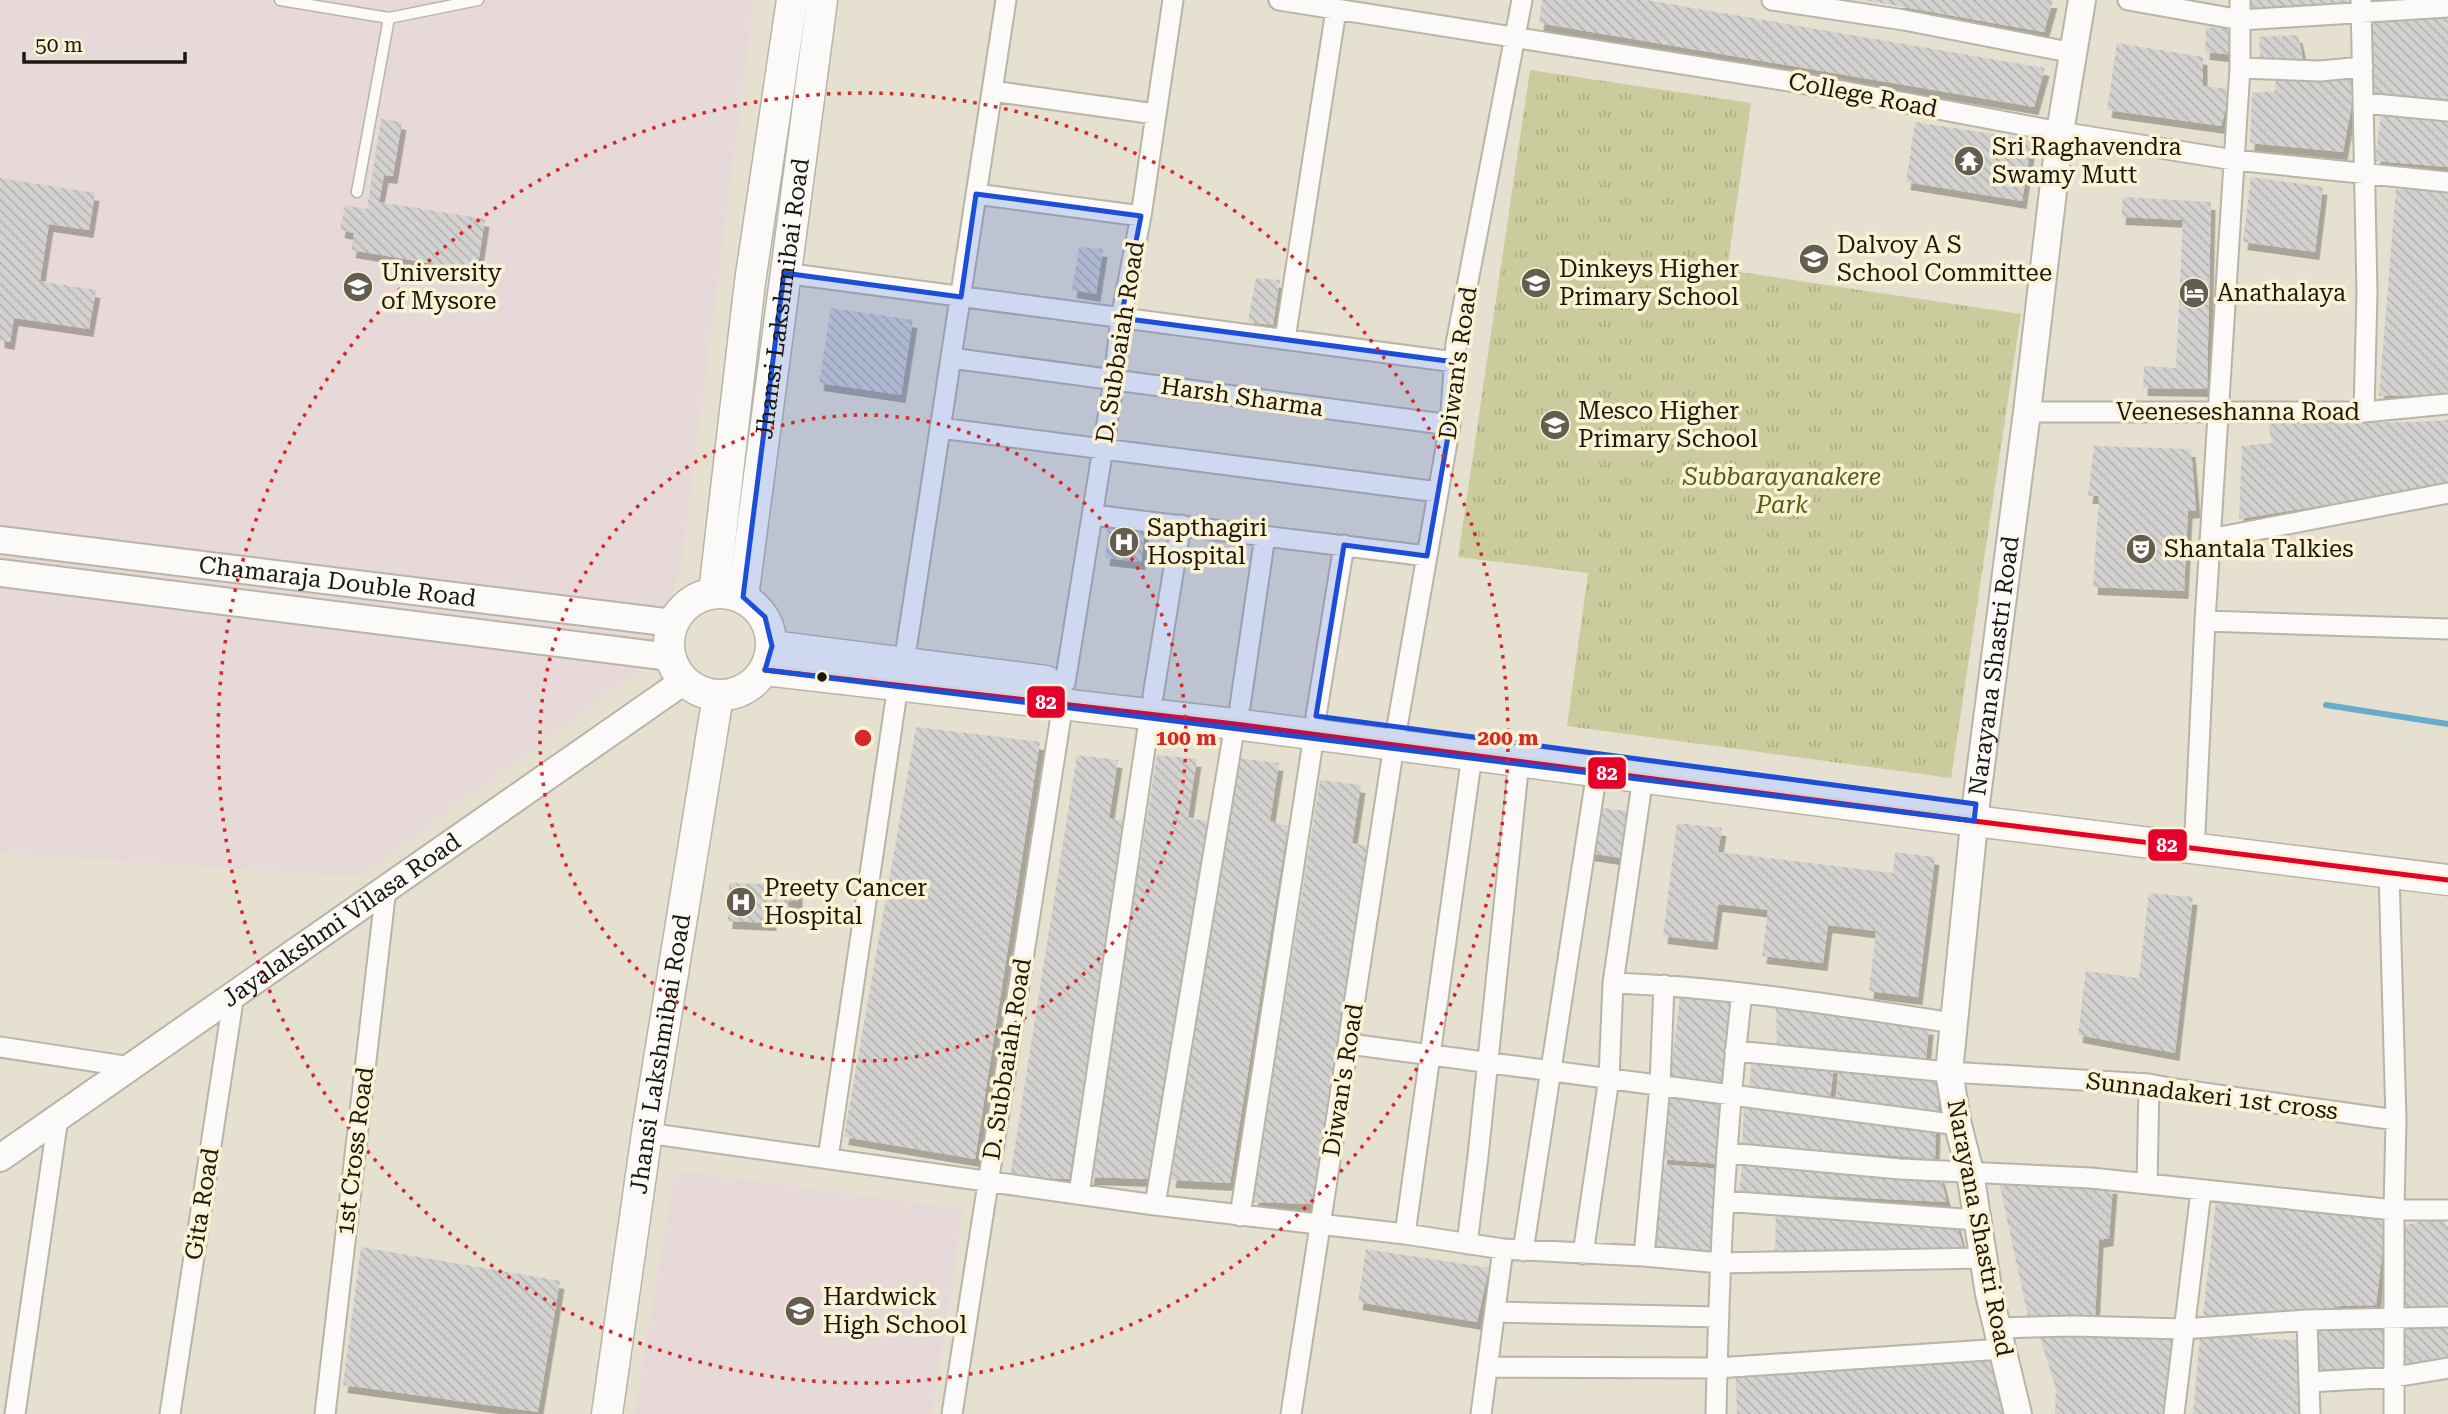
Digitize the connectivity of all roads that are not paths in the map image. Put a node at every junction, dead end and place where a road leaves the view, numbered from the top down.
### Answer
1 (280, 0) edge
2 (478, 0) edge
3 (792, 0) edge
4 (822, 0) edge
5 (1006, 0) edge
6 (1173, 0) edge
7 (1279, 0) edge
8 (1522, 0) edge
9 (1772, 0) edge
10 (2082, 0) edge
11 (2129, 0) edge
12 (2361, 6) edge
13 (2448, 7) edge
14 (1336, 10) junction
15 (2241, 10) edge
16 (389, 18) junction
17 (1515, 36) junction
18 (2074, 53) junction
19 (2363, 67) junction
20 (2241, 68) junction
21 (992, 90) junction
22 (2364, 103) junction
23 (2448, 111) edge
24 (1156, 114) junction
25 (2060, 132) junction
26 (2235, 160) junction
27 (2366, 173) junction
28 (2448, 182) edge
29 (357, 192) dead end
30 (976, 194) junction
31 (1141, 216) junction
32 (784, 273) junction
33 (961, 296) junction
34 (1121, 318) junction
35 (1285, 339) junction
36 (951, 358) junction
37 (1455, 362) junction
38 (1114, 380) junction
39 (2448, 404) edge
40 (2027, 412) junction
41 (2220, 412) junction
42 (2364, 412) junction
43 (1450, 425) junction
44 (940, 428) junction
45 (1103, 449) junction
46 (1438, 492) junction
47 (2448, 493) edge
48 (1093, 515) junction
49 (1181, 525) junction
50 (1265, 536) junction
51 (2210, 539) junction
52 (0, 540) edge
53 (1344, 545) junction
54 (1427, 556) junction
55 (0, 573) edge
56 (713, 593) junction
57 (743, 597) junction
58 (2205, 621) junction
59 (673, 623) junction
60 (2448, 629) edge
61 (769, 658) junction
62 (677, 669) junction
63 (901, 674) junction
64 (1064, 693) junction
65 (718, 696) junction
66 (1152, 705) junction
67 (1237, 715) junction
68 (1315, 725) junction
69 (1396, 736) junction
70 (1472, 755) junction
71 (1520, 761) junction
72 (1597, 771) junction
73 (1643, 777) junction
74 (1975, 813) junction
75 (2195, 832) junction
76 (2448, 864) edge
77 (2389, 873) junction
78 (2448, 880) edge
79 (386, 888) junction
80 (1613, 983) junction
81 (1664, 985) junction
82 (1742, 993) junction
83 (234, 994) junction
84 (1954, 1023) junction
85 (1349, 1044) junction
86 (0, 1047) edge
87 (1735, 1051) junction
88 (1429, 1054) junction
89 (1489, 1062) junction
90 (131, 1066) junction
91 (1550, 1070) junction
92 (1950, 1072) junction
93 (1609, 1078) junction
94 (2149, 1084) junction
95 (1660, 1085) junction
96 (1732, 1095) junction
97 (58, 1118) junction
98 (2396, 1120) junction
99 (1958, 1125) junction
100 (647, 1133) junction
101 (1728, 1153) junction
102 (0, 1158) edge
103 (828, 1158) junction
104 (1970, 1172) junction
105 (988, 1181) junction
106 (2147, 1184) junction
107 (2201, 1191) junction
108 (1079, 1194) junction
109 (1724, 1201) junction
110 (1156, 1205) junction
111 (2393, 1210) junction
112 (2448, 1210) edge
113 (1240, 1216) junction
114 (1976, 1220) junction
115 (1321, 1224) junction
116 (1405, 1234) junction
117 (1467, 1244) junction
118 (1513, 1250) junction
119 (1583, 1254) junction
120 (1644, 1256) junction
121 (1982, 1258) junction
122 (1720, 1262) junction
123 (1495, 1312) junction
124 (1719, 1317) junction
125 (2448, 1317) edge
126 (2395, 1319) junction
127 (2307, 1320) junction
128 (2183, 1329) junction
129 (2000, 1339) junction
130 (1487, 1367) junction
131 (1717, 1368) junction
132 (2448, 1368) edge
133 (2395, 1377) junction
134 (2309, 1382) junction
135 (15, 1414) edge
136 (170, 1414) edge
137 (325, 1414) edge
138 (607, 1414) edge
139 (952, 1414) edge
140 (1291, 1414) edge
141 (1481, 1414) edge
142 (1716, 1414) edge
143 (2018, 1414) edge
144 (2174, 1414) edge
145 (2310, 1414) edge
146 (2394, 1414) edge

1 - 16 lane
2 - 16 lane
3 - 56 main road, Jhansi Lakshmibai Road
4 - 32 main road, Jhansi Lakshmibai Road
5 - 21 street
6 - 24 street, D. Subbaiah Road
7 - 14 street, College Road
8 - 17 street, Diwan's Road
9 - 18 street
10 - 18 street, Narayana Shastri Road
11 - 15 street
12 - 13 street
12 - 15 street
12 - 19 street
14 - 17 street, College Road
14 - 35 street
15 - 20 street
16 - 29 lane
17 - 25 street, College Road
17 - 37 street, Diwan's Road
18 - 25 street, Narayana Shastri Road
19 - 20 street
19 - 22 street
20 - 26 street
21 - 24 street
21 - 30 street
22 - 23 street
22 - 27 street
24 - 31 street, D. Subbaiah Road
25 - 26 street, College Road
25 - 40 street, Narayana Shastri Road
26 - 27 street, College Road
26 - 41 street
27 - 28 street, College Road
27 - 42 street
30 - 31 street
30 - 33 street
31 - 34 street, D. Subbaiah Road
32 - 33 street
32 - 57 main road, Jhansi Lakshmibai Road
33 - 34 street
33 - 36 street
34 - 35 street
34 - 38 street, D. Subbaiah Road
35 - 37 street
36 - 38 street, Harsh Sharma
36 - 44 street
37 - 43 street, Diwan's Road
38 - 43 street, Harsh Sharma
38 - 45 street, D. Subbaiah Road
39 - 42 street, Veeneseshanna Road
40 - 41 street, Veeneseshanna Road
40 - 74 street, Narayana Shastri Road
41 - 42 street, Veeneseshanna Road
41 - 51 street
43 - 46 street, Diwan's Road
44 - 45 street
44 - 63 street
45 - 46 street
45 - 48 street, D. Subbaiah Road
46 - 54 street, Diwan's Road
47 - 51 street
48 - 49 street
48 - 64 street, D. Subbaiah Road
49 - 50 street
49 - 66 street
50 - 53 street
50 - 67 street
51 - 58 street
52 - 59 street, Chamaraja Double Road
53 - 54 street
53 - 68 street
54 - 69 street, Diwan's Road
55 - 62 street, Chamaraja Double Road
56 - 57 main road
56 - 59 main road
57 - 61 main road
58 - 60 street
58 - 75 street
59 - 62 main road
61 - 63 main road
61 - 65 main road
62 - 65 main road
62 - 79 street, Jayalakshmi Vilasa Road
63 - 64 main road
63 - 103 street
64 - 66 main road
64 - 105 street, D. Subbaiah Road
65 - 100 main road, Jhansi Lakshmibai Road
66 - 67 main road
66 - 108 street
67 - 68 main road
67 - 110 street
68 - 69 main road
68 - 113 street
69 - 70 main road
69 - 74 main road
69 - 85 street, Diwan's Road
70 - 71 main road
70 - 88 street
71 - 72 main road
71 - 89 street
72 - 73 main road
72 - 91 street
73 - 74 main road
73 - 80 street
74 - 75 main road
74 - 77 main road
74 - 84 street, Narayana Shastri Road
75 - 76 main road
77 - 78 main road
77 - 98 street
79 - 83 street, Jayalakshmi Vilasa Road
79 - 137 street, 1st Cross Road
80 - 81 street
80 - 93 street
81 - 82 street
81 - 95 street
82 - 84 street
82 - 87 street
83 - 90 street, Jayalakshmi Vilasa Road
83 - 136 street, Gita Road
84 - 92 street, Narayana Shastri Road
85 - 88 street
85 - 115 street, Diwan's Road
86 - 90 street
87 - 92 street, Sunnadakeri 1st cross
87 - 96 street
88 - 89 street
88 - 116 street
89 - 91 street
89 - 117 street
90 - 97 street, Jayalakshmi Vilasa Road
91 - 93 street
91 - 118 street
92 - 94 street, Sunnadakeri 1st cross
92 - 99 street, Narayana Shastri Road
93 - 95 street
93 - 119 street
94 - 98 street, Sunnadakeri 1st cross
94 - 106 street
95 - 96 street
95 - 120 street
96 - 99 street
96 - 101 street
97 - 102 street, Jayalakshmi Vilasa Road
97 - 135 street
98 - 111 street
99 - 104 street, Narayana Shastri Road
100 - 103 street
100 - 138 main road, Jhansi Lakshmibai Road
101 - 104 street
101 - 109 street
103 - 105 street
104 - 106 street
104 - 114 street, Narayana Shastri Road
105 - 108 street
105 - 139 street, D. Subbaiah Road
106 - 107 street
107 - 111 street
107 - 128 street
108 - 110 street
109 - 114 street
109 - 122 street
110 - 113 street
111 - 112 street
111 - 126 street
113 - 115 street
114 - 121 street, Narayana Shastri Road
115 - 116 street
115 - 140 street, Diwan's Road
116 - 117 street
117 - 118 street
118 - 119 street
118 - 123 street
119 - 120 street
120 - 122 street
121 - 122 street
121 - 129 street, Narayana Shastri Road
122 - 124 street
123 - 124 street
123 - 130 street
124 - 131 street
125 - 126 street
126 - 127 street
126 - 133 street
127 - 128 street
127 - 134 street
128 - 129 street
128 - 144 street
129 - 131 street
129 - 143 street, Narayana Shastri Road
130 - 131 street
130 - 141 street
131 - 142 street
132 - 133 street
133 - 134 street
133 - 146 street
134 - 145 street

